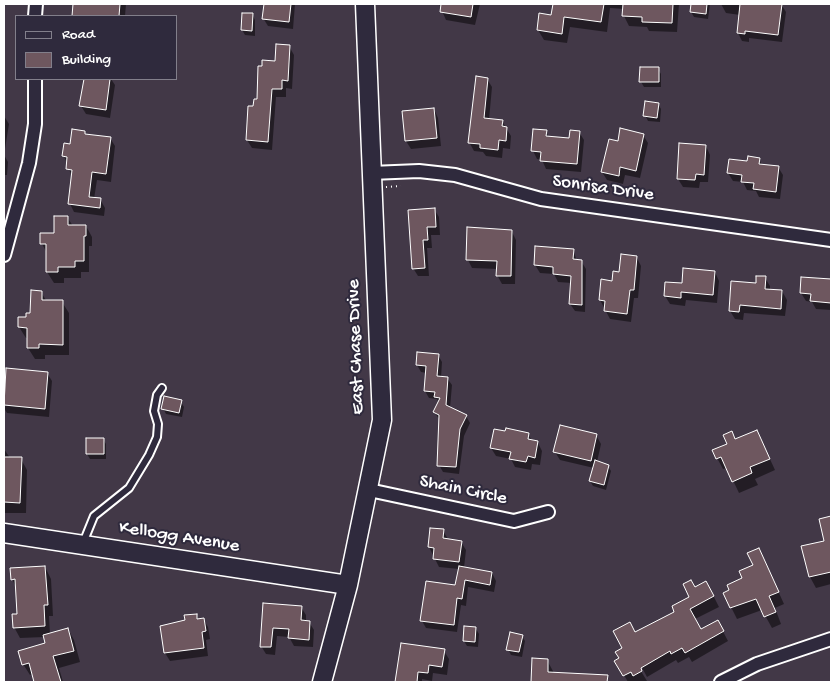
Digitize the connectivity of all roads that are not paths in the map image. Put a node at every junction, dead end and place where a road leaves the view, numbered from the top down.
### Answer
1 (366, 4) edge
2 (35, 80) edge
3 (371, 172) junction
4 (831, 240) edge
5 (4, 255) edge
6 (162, 388) dead end
7 (369, 490) junction
8 (548, 512) dead end
9 (4, 532) edge
10 (83, 544) junction
11 (348, 585) junction
12 (831, 639) edge
13 (322, 682) edge
14 (721, 682) edge

1 - 3 street, East Chase Drive
2 - 5 street
3 - 4 street, Sonrisa Drive
3 - 7 street, East Chase Drive
6 - 10 lane
7 - 8 street, Shain Circle
7 - 11 street, East Chase Drive
9 - 10 street, Kellogg Avenue
10 - 11 street, Kellogg Avenue
11 - 13 street, East Chase Drive
12 - 14 street

